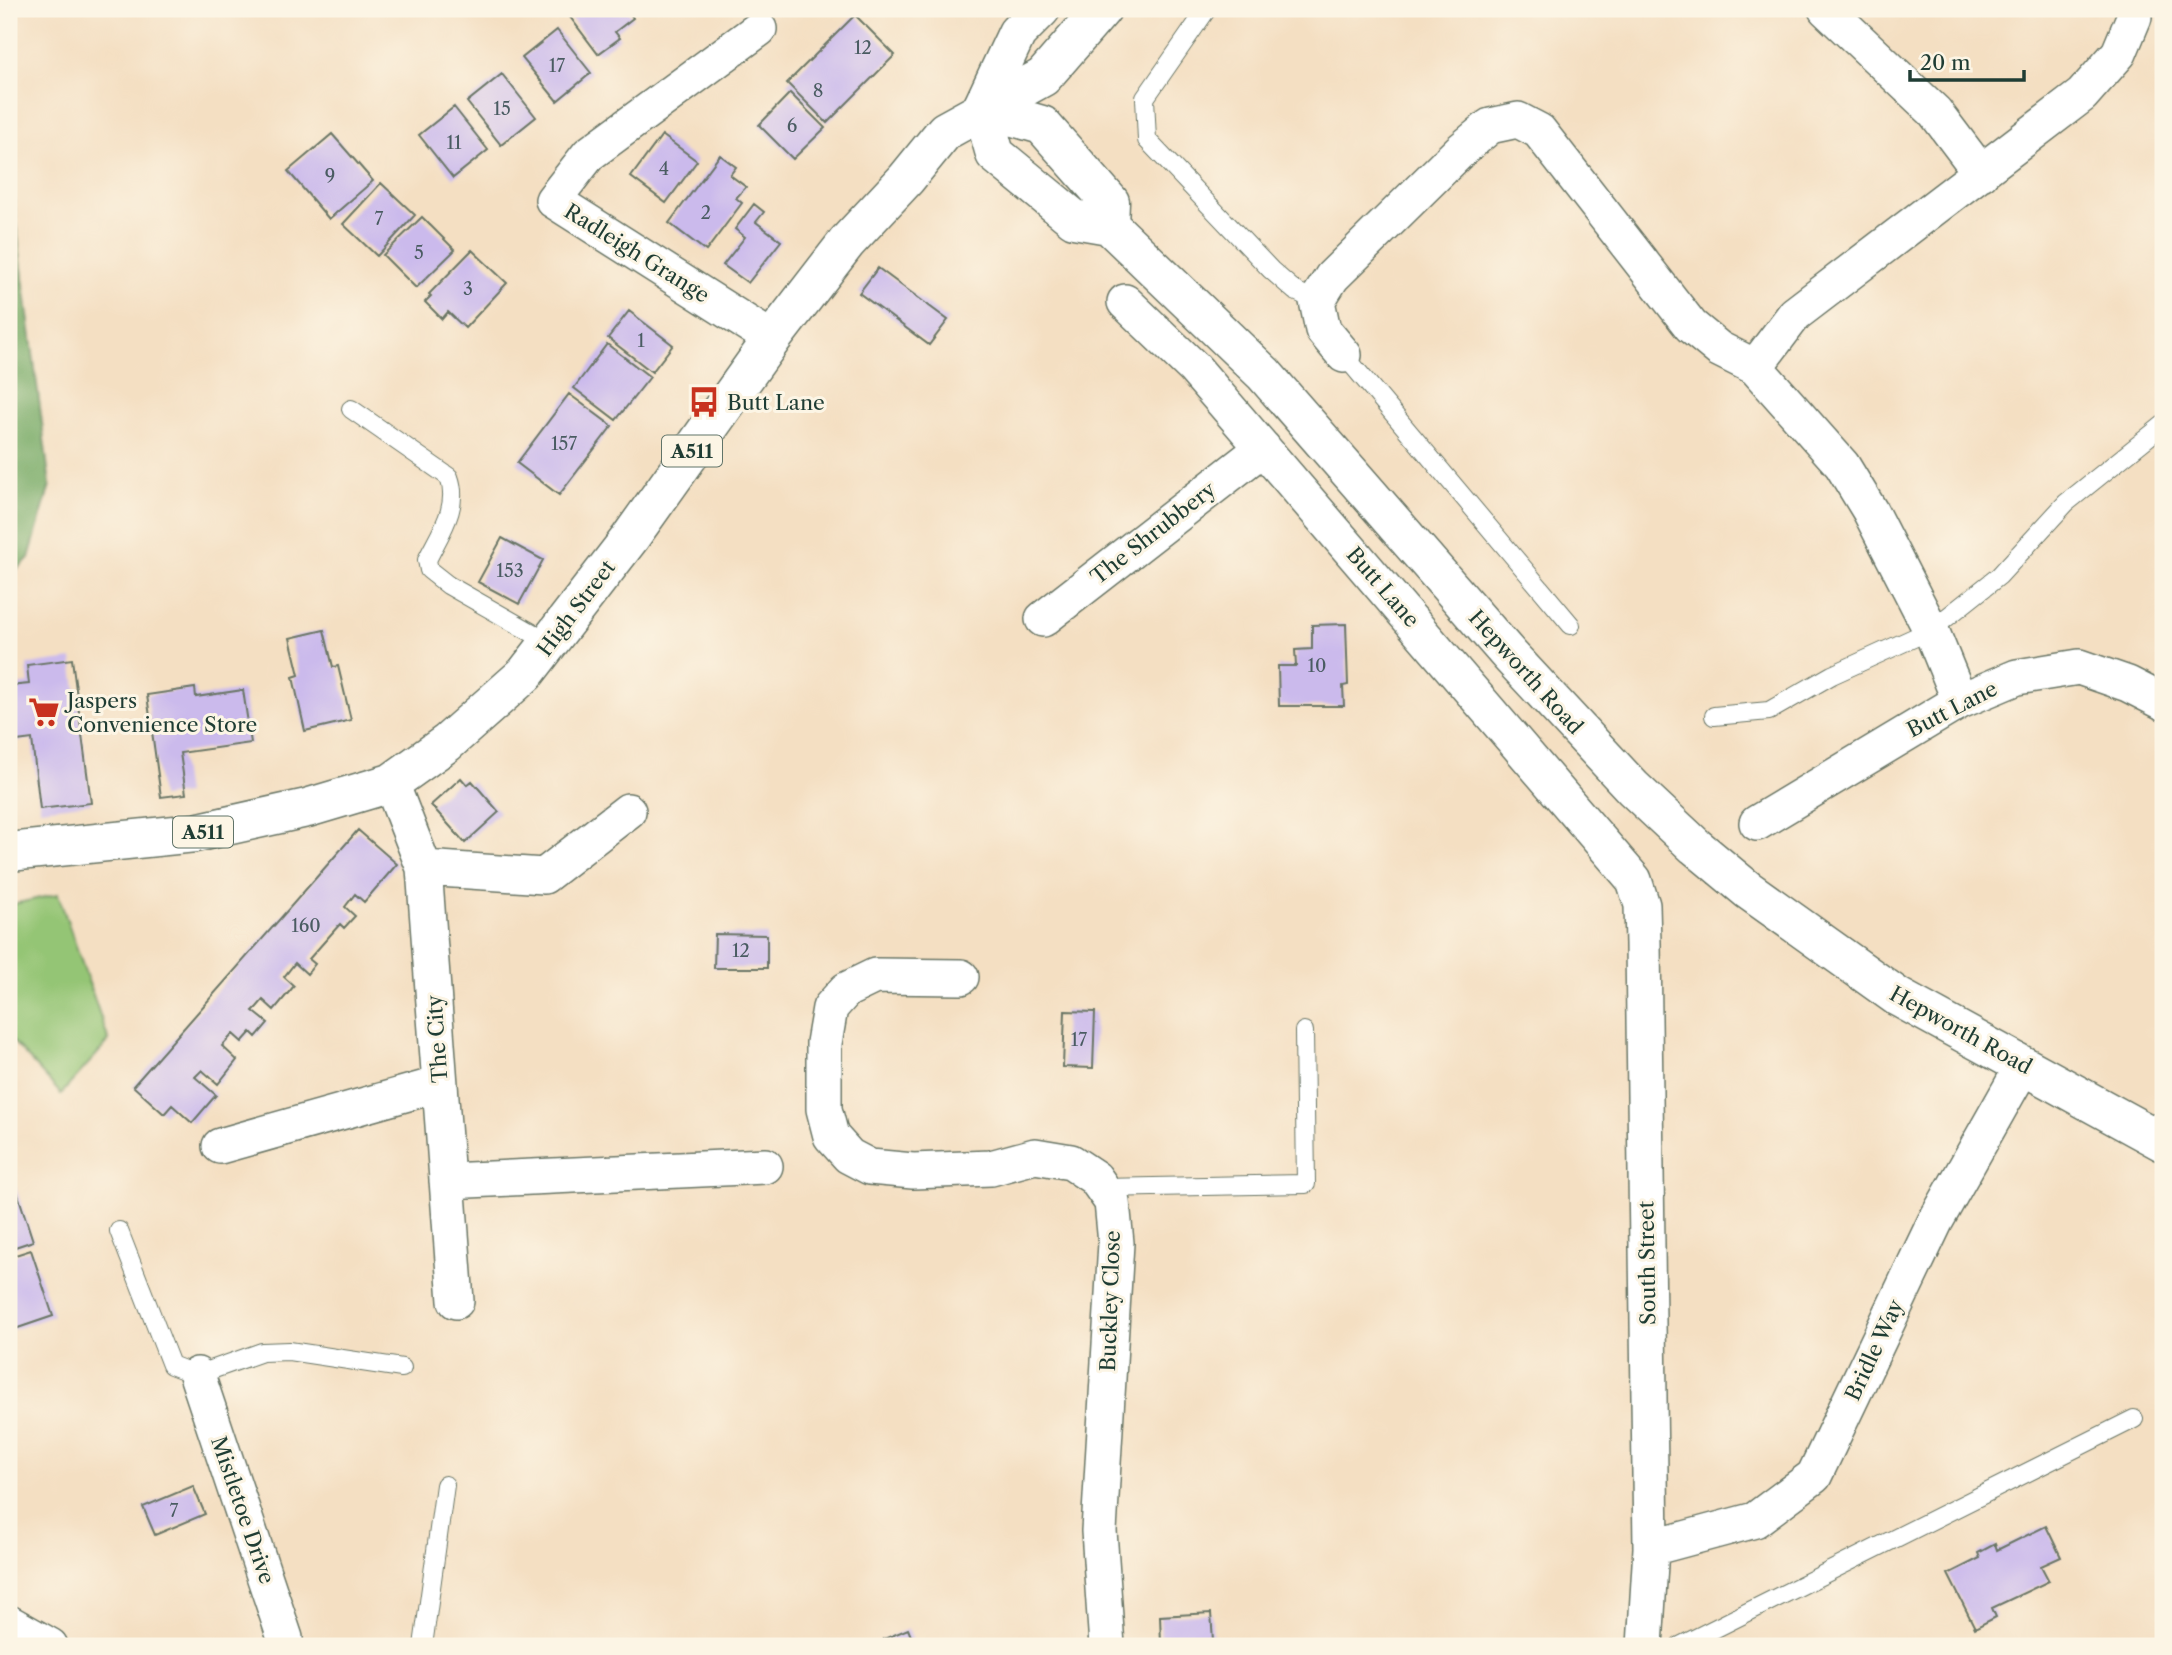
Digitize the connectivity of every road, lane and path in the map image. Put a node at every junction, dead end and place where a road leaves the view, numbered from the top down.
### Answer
1 (1041, 9) edge
2 (1102, 9) edge
3 (1207, 9) edge
4 (1826, 9) edge
5 (2134, 17) dead end
6 (759, 29) dead end
7 (982, 108) junction
8 (1982, 173) junction
9 (1109, 225) junction
10 (1317, 301) junction
11 (1125, 302) dead end
12 (772, 339) junction
13 (1344, 355) joint
14 (1755, 367) junction
15 (351, 409) dead end
16 (2163, 425) edge
17 (1263, 448) junction
18 (1042, 619) dead end
19 (1571, 625) dead end
20 (1931, 630) junction
21 (550, 643) junction
22 (1960, 701) junction
23 (2163, 702) edge
24 (1714, 716) dead end
25 (391, 783) junction
26 (628, 811) dead end
27 (1757, 823) dead end
28 (9, 852) edge
29 (425, 868) junction
30 (1634, 880) joint
31 (961, 976) dead end
32 (1304, 1031) dead end
33 (2023, 1066) junction
34 (440, 1084) junction
35 (2163, 1142) edge
36 (220, 1146) dead end
37 (765, 1166) dead end
38 (447, 1181) junction
39 (1102, 1188) junction
40 (119, 1231) dead end
41 (456, 1301) dead end
42 (402, 1368) dead end
43 (197, 1375) junction
44 (2134, 1419) dead end
45 (445, 1485) dead end
46 (1651, 1548) junction
47 (9, 1623) edge
48 (50, 1646) edge
49 (284, 1646) edge
50 (423, 1646) edge
51 (1107, 1646) edge
52 (1645, 1646) edge
53 (1680, 1646) edge

1 - 7 main road
2 - 7 main road, A511
3 - 10 lane
4 - 8 street
5 - 8 street
6 - 12 street, Radleigh Grange
7 - 9 main road
7 - 9 main road
7 - 12 main road, High Street / A511
8 - 14 street
9 - 33 main road, Hepworth Road
10 - 13 street
10 - 14 street
11 - 17 street, Butt Lane
12 - 21 main road, High Street / A511
13 - 19 lane
14 - 20 street
15 - 21 lane
16 - 20 lane
17 - 18 street, The Shrubbery
17 - 30 street, Butt Lane
20 - 22 street
20 - 24 lane
21 - 25 main road, High Street / A511
22 - 23 street, Butt Lane
22 - 27 street, Butt Lane
25 - 28 main road, High Street / A511
25 - 29 street, The City
26 - 29 street
29 - 34 street, The City
30 - 46 street, South Street
31 - 39 street, Buckley Close
32 - 39 lane
33 - 35 main road, Hepworth Road
33 - 46 street, Bridle Way
34 - 36 street
34 - 38 street, The City
37 - 38 street
38 - 41 street, The City
39 - 51 street, Buckley Close
40 - 43 lane
42 - 43 lane
43 - 49 street, Mistletoe Drive
44 - 53 lane
45 - 50 lane
46 - 52 street, South Street
47 - 48 street

